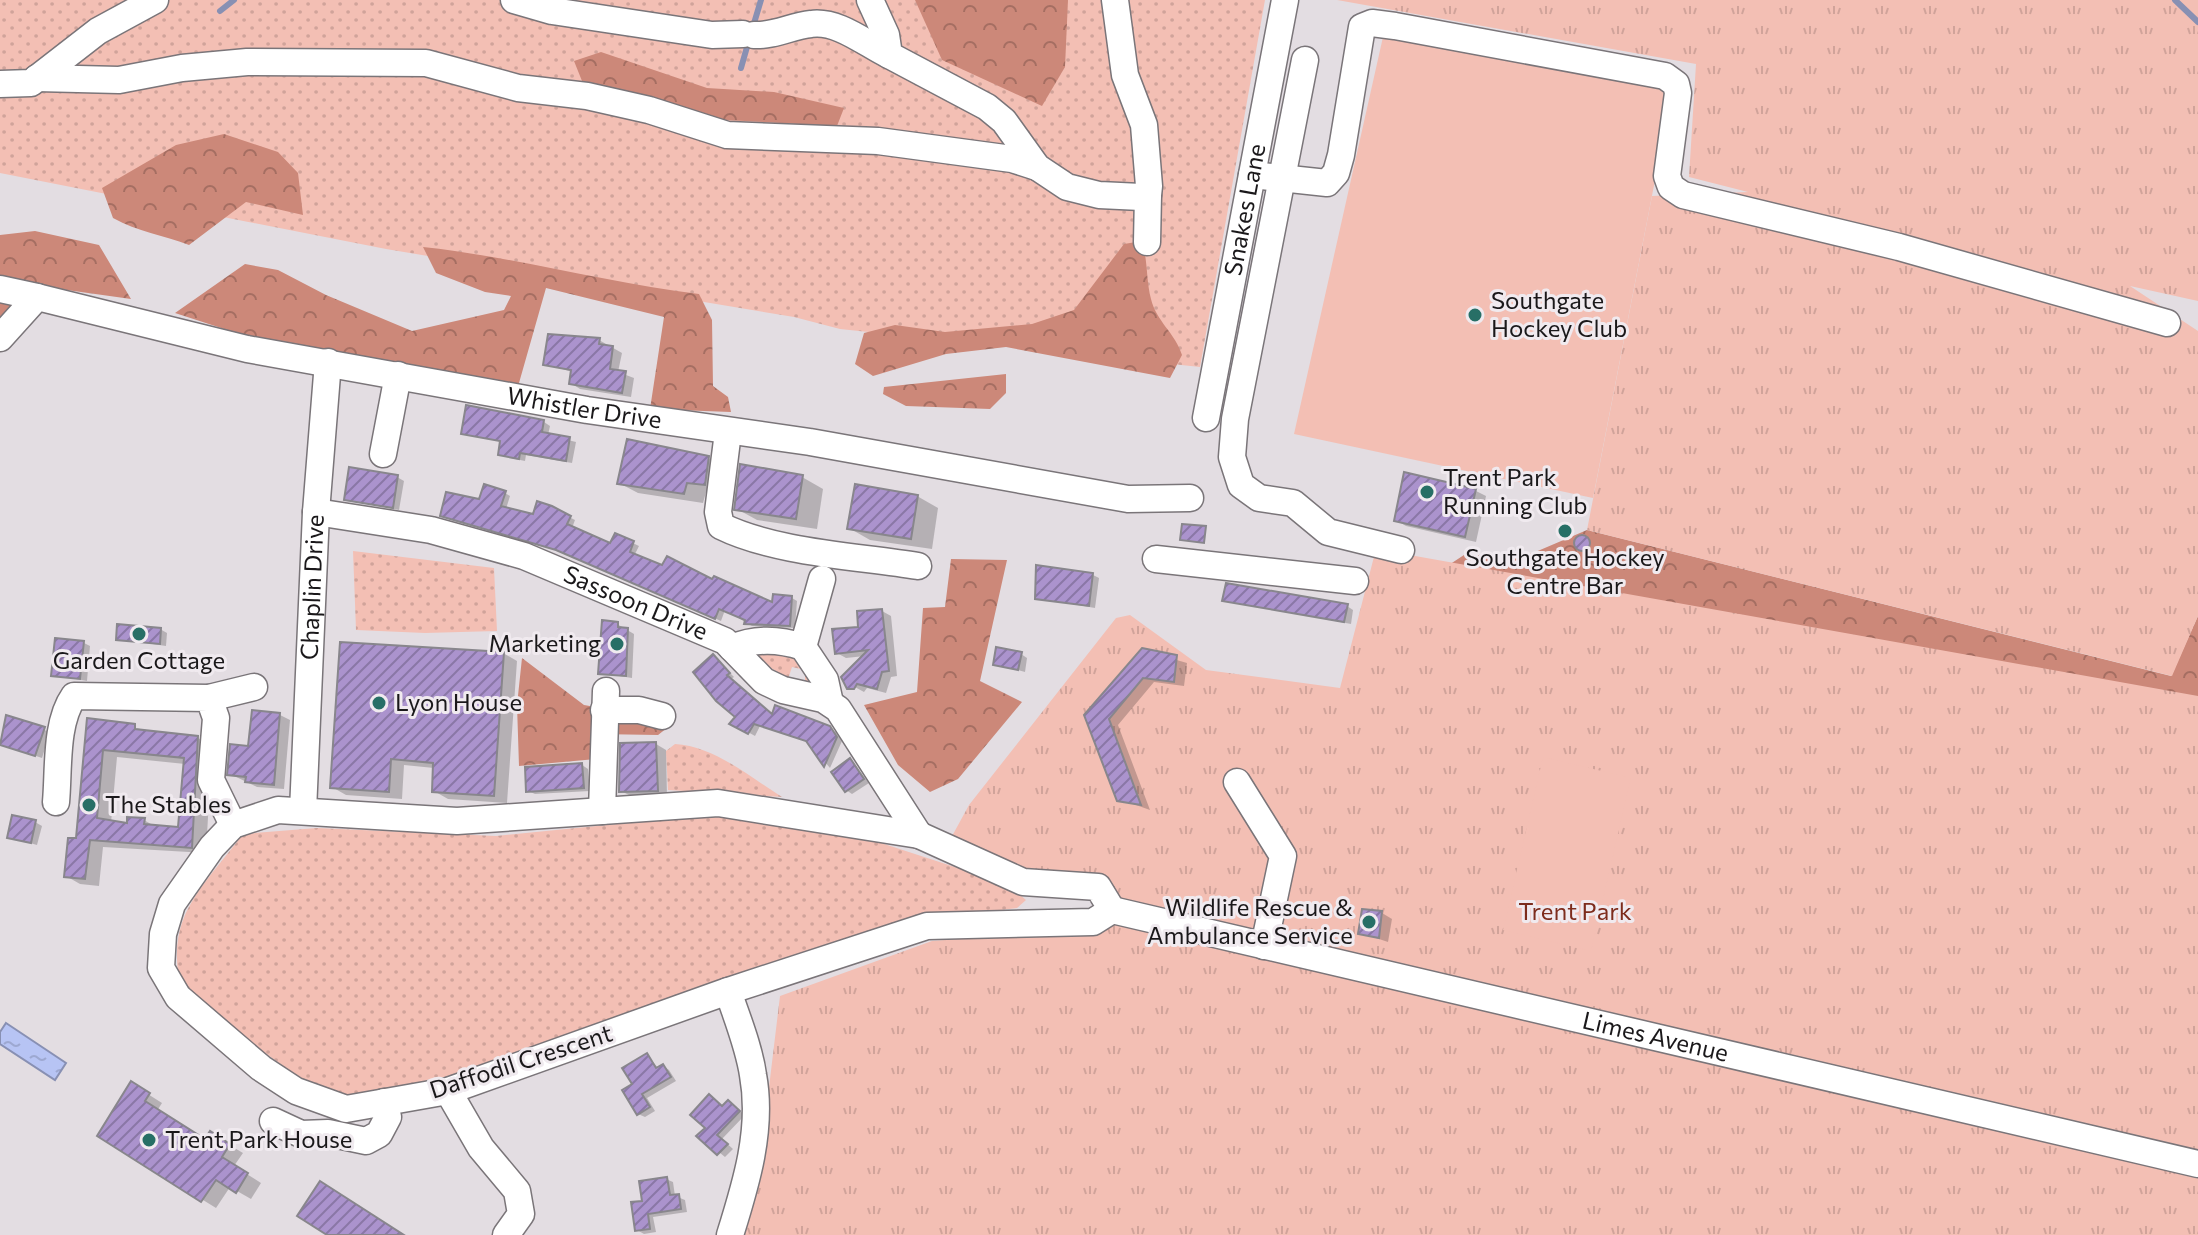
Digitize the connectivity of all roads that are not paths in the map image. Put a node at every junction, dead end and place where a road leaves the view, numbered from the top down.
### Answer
1 (155, 0) edge
2 (514, 0) edge
3 (870, 0) edge
4 (1115, 0) edge
5 (1285, 0) edge
6 (889, 55) junction
7 (1305, 60) dead end
8 (37, 78) junction
9 (0, 84) edge
10 (1037, 167) junction
11 (1252, 175) junction
12 (1284, 179) junction
13 (1148, 195) junction
14 (1147, 242) dead end
15 (0, 289) edge
16 (37, 297) junction
17 (2167, 323) dead end
18 (0, 338) edge
19 (328, 362) junction
20 (398, 375) junction
21 (1206, 418) dead end
22 (728, 432) junction
23 (383, 454) dead end
24 (1190, 498) dead end
25 (316, 512) junction
26 (1401, 550) dead end
27 (1156, 559) dead end
28 (918, 566) dead end
29 (822, 579) dead end
30 (1355, 581) dead end
31 (803, 647) junction
32 (732, 648) junction
33 (254, 687) dead end
34 (209, 698) junction
35 (830, 703) junction
36 (662, 716) dead end
37 (1237, 782) dead end
38 (56, 802) dead end
39 (303, 811) junction
40 (602, 811) junction
41 (233, 825) junction
42 (924, 837) junction
43 (1112, 910) junction
44 (1264, 946) junction
45 (728, 991) junction
46 (448, 1091) junction
47 (384, 1102) junction
48 (273, 1121) dead end
49 (2198, 1164) edge
50 (506, 1235) edge
51 (730, 1235) edge

1 - 8 street
2 - 6 street
3 - 6 street
4 - 13 street
5 - 11 street, Snakes Lane
6 - 10 street
7 - 12 street
8 - 9 street
8 - 10 street
10 - 13 street
11 - 12 street
11 - 21 street, Snakes Lane
12 - 17 street
12 - 26 street
13 - 14 street
15 - 16 street, Whistler Drive
16 - 18 street
16 - 19 street, Whistler Drive
19 - 20 street, Whistler Drive
19 - 25 street, Chaplin Drive
20 - 22 street, Whistler Drive
20 - 23 street
22 - 24 street, Whistler Drive
22 - 28 street
25 - 32 street, Sassoon Drive
25 - 39 street, Chaplin Drive
27 - 30 street
29 - 31 street
31 - 32 street
31 - 35 street
32 - 35 street, Sassoon Drive
33 - 34 street
34 - 38 street
34 - 41 street
35 - 42 street
36 - 40 street
37 - 44 street
39 - 40 street, Daffodil Crescent
39 - 41 street, Daffodil Crescent
40 - 42 street, Daffodil Crescent
41 - 47 street, Daffodil Crescent
42 - 43 street, Daffodil Crescent
43 - 44 street, Limes Avenue
43 - 45 street, Daffodil Crescent
44 - 49 street, Limes Avenue
45 - 46 street, Daffodil Crescent
45 - 51 street
46 - 47 street, Daffodil Crescent
46 - 50 street
47 - 48 street

